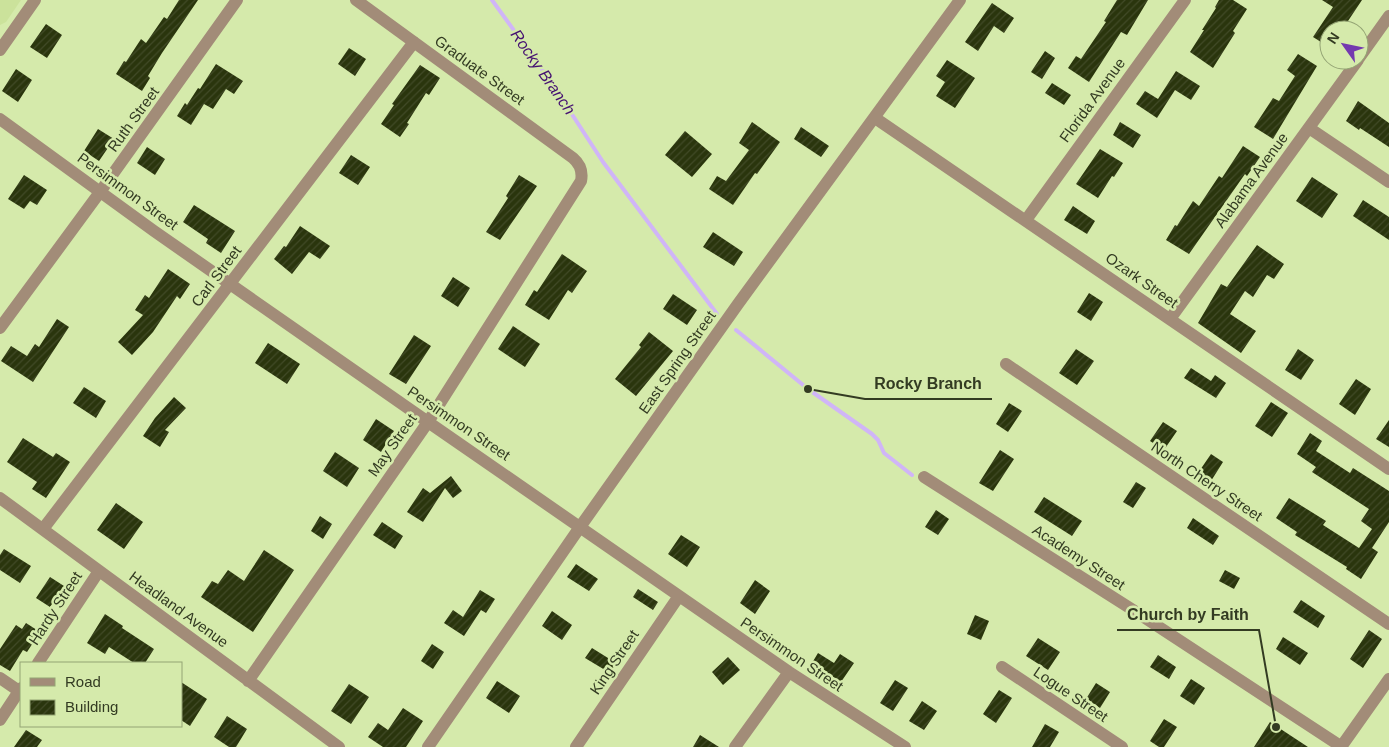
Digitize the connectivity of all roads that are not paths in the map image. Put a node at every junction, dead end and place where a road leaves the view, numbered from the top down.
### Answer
1 (35, 0) edge
2 (237, 0) edge
3 (356, 0) edge
4 (960, 0) edge
5 (1186, 0) edge
6 (1389, 16) edge
7 (414, 42) junction
8 (1369, 44) edge
9 (1, 47) edge
10 (1350, 70) edge
11 (875, 118) junction
12 (0, 119) edge
13 (1309, 128) junction
14 (581, 170) joint
15 (1389, 182) edge
16 (100, 192) junction
17 (1026, 220) junction
18 (231, 284) junction
19 (1170, 319) junction
20 (0, 328) edge
21 (1006, 364) dead end
22 (428, 422) junction
23 (1389, 469) edge
24 (924, 477) dead end
25 (0, 498) edge
26 (580, 527) junction
27 (43, 529) junction
28 (99, 570) junction
29 (679, 596) junction
30 (1389, 624) edge
31 (39, 662) edge
32 (1002, 667) dead end
33 (789, 672) junction
34 (0, 678) edge
35 (1389, 679) edge
36 (248, 681) junction
37 (20, 690) edge
38 (0, 720) edge
39 (339, 747) edge
40 (428, 747) edge
41 (576, 747) edge
42 (735, 747) edge
43 (905, 747) edge
44 (1122, 747) edge
45 (1342, 747) edge

1 - 9 street
2 - 16 street, Ruth Street
3 - 7 street, Graduate Street
4 - 11 street, East Spring Street
5 - 17 street, Florida Avenue
6 - 8 street, Alabama Avenue
7 - 14 street, Graduate Street
7 - 18 street, Carl Street
10 - 13 street, Alabama Avenue
11 - 17 street, Ozark Street
11 - 26 street, East Spring Street
12 - 16 street, Persimmon Street
13 - 15 street
13 - 19 street, Alabama Avenue
14 - 22 street, May Street
16 - 18 street, Persimmon Street
16 - 20 street, Ruth Street
17 - 19 street, Ozark Street
18 - 22 street, Persimmon Street
18 - 27 street, Carl Street
19 - 23 street, Ozark Street
21 - 30 street, North Cherry Street
22 - 26 street, Persimmon Street
22 - 36 street, May Street
24 - 45 street, Academy Street
25 - 27 street, Headland Avenue
26 - 29 street, Persimmon Street
26 - 40 street, East Spring Street
27 - 28 street, Headland Avenue
28 - 31 street, Hardy Street
28 - 36 street, Headland Avenue
29 - 33 street, Persimmon Street
29 - 41 street, King Street
32 - 44 street, Logue Street
33 - 42 street
33 - 43 street, Persimmon Street
34 - 37 street
35 - 45 street
36 - 39 street, Headland Avenue
37 - 38 street

